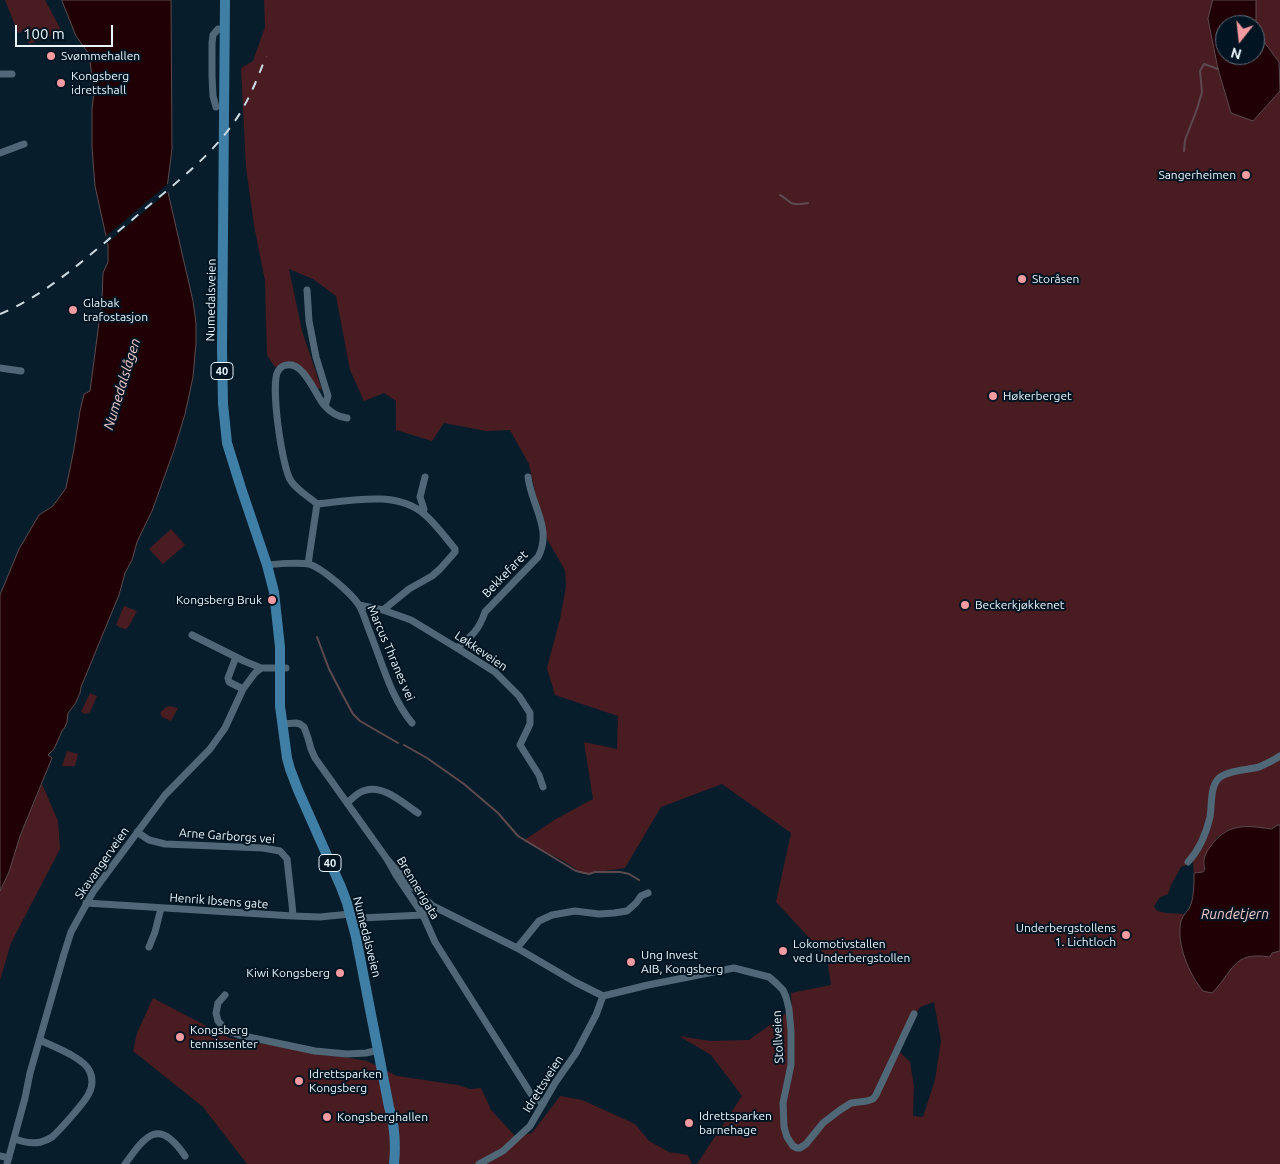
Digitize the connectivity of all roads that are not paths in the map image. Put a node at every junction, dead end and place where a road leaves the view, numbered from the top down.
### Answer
1 (225, 0) edge
2 (225, 29) junction
3 (0, 74) edge
4 (12, 74) dead end
5 (216, 107) dead end
6 (24, 144) dead end
7 (0, 153) edge
8 (307, 290) dead end
9 (0, 368) edge
10 (21, 371) dead end
11 (325, 406) junction
12 (347, 418) dead end
13 (426, 477) dead end
14 (528, 477) dead end
15 (317, 504) junction
16 (425, 516) junction
17 (308, 564) junction
18 (267, 566) junction
19 (359, 605) junction
20 (383, 610) junction
21 (192, 635) dead end
22 (457, 648) junction
23 (236, 657) junction
24 (261, 668) junction
25 (283, 668) junction
26 (243, 689) junction
27 (285, 723) junction
28 (412, 723) dead end
29 (1280, 756) edge
30 (543, 788) dead end
31 (347, 803) junction
32 (418, 813) dead end
33 (137, 832) junction
34 (387, 859) junction
35 (1188, 862) dead end
36 (648, 893) dead end
37 (86, 903) junction
38 (432, 906) junction
39 (161, 908) junction
40 (350, 914) junction
41 (423, 914) junction
42 (292, 916) junction
43 (361, 918) dead end
44 (149, 947) dead end
45 (516, 948) junction
46 (225, 995) dead end
47 (603, 996) junction
48 (914, 1014) dead end
49 (40, 1040) junction
50 (378, 1050) junction
51 (544, 1104) junction
52 (389, 1107) junction
53 (15, 1139) junction
54 (0, 1156) edge
55 (185, 1156) dead end
56 (8, 1161) edge
57 (125, 1164) edge
58 (388, 1164) edge
59 (394, 1164) edge
60 (479, 1164) edge

1 - 2 main road, Numedalsveien / 40
2 - 5 street
2 - 18 main road, Numedalsveien / 40
3 - 4 street
6 - 7 street
8 - 11 street
9 - 10 street
11 - 12 street
11 - 15 street
13 - 16 street
14 - 22 street, Bekkefaret
15 - 16 street
15 - 17 street
16 - 20 street
17 - 18 street
17 - 19 street, Marcus Thranes vei
18 - 25 main road, Numedalsveien / 40
19 - 20 street, Løkkeveien
19 - 28 street, Marcus Thranes vei
20 - 22 street, Løkkeveien
21 - 23 street
22 - 30 street, Løkkeveien
23 - 24 street
23 - 26 street
24 - 25 street
24 - 26 street, Skavangerveien
25 - 27 main road, Numedalsveien / 40
26 - 33 street, Skavangerveien
27 - 31 street, Brennerigata
27 - 40 main road, Numedalsveien / 40
29 - 35 street
31 - 32 street
31 - 34 street, Brennerigata
33 - 37 street, Skavangerveien
33 - 42 street, Arne Garborgs vei
34 - 38 street
34 - 41 street, Brennerigata
36 - 45 street
37 - 39 street, Henrik Ibsens gate
37 - 49 street, Skavangerveien
38 - 41 street
38 - 45 street
39 - 42 street, Henrik Ibsens gate
39 - 44 street
40 - 42 street, Henrik Ibsens gate
40 - 50 main road, Numedalsveien / 40
41 - 43 street
41 - 51 street, Brennerigata
45 - 47 street
46 - 50 street
47 - 48 street, Stollveien
47 - 51 street, Idrettsveien
49 - 53 street, Skavangerveien
49 - 53 street
50 - 52 main road, Numedalsveien / 40
51 - 60 street, Idrettsveien
52 - 58 main road, Numedalsveien / 40
52 - 59 main road, Numedalsveien / 40
53 - 56 street, Skavangerveien
54 - 56 street, Skavangerveien
55 - 57 street

